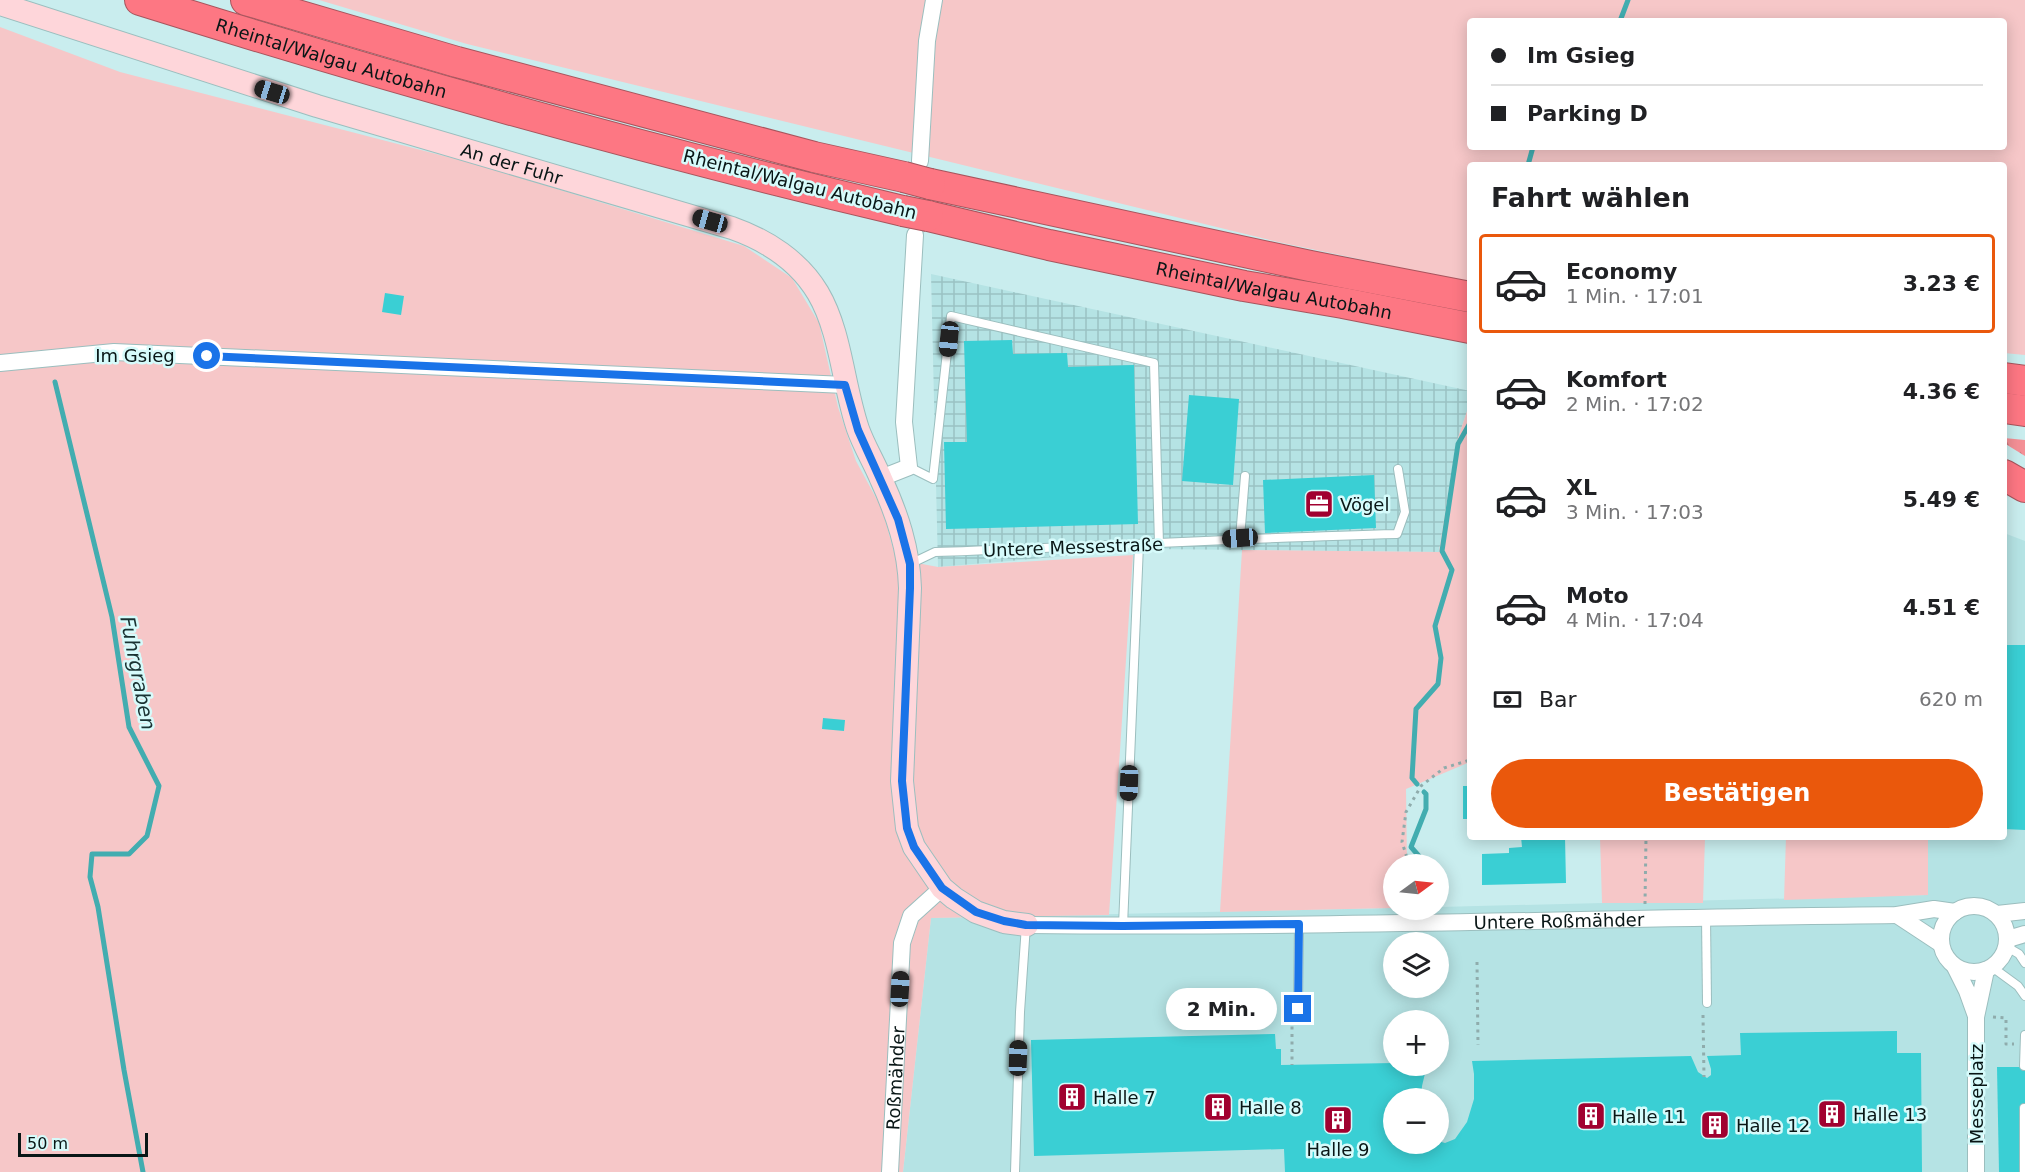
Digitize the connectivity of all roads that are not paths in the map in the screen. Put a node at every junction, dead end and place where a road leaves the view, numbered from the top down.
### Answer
1 (140, 0) edge
2 (246, 0) edge
3 (934, 0) edge
4 (0, 4) edge
5 (918, 174) junction
6 (916, 221) junction
7 (1467, 296) edge
8 (1467, 327) edge
9 (0, 363) edge
10 (2007, 378) edge
11 (2025, 381) edge
12 (845, 385) junction
13 (2007, 408) edge
14 (2025, 411) edge
15 (909, 467) junction
16 (1398, 469) dead end
17 (1245, 476) dead end
18 (2007, 477) edge
19 (881, 478) junction
20 (2025, 487) edge
21 (1240, 538) junction
22 (1159, 544) junction
23 (1138, 545) junction
24 (910, 564) junction
25 (942, 888) junction
26 (2025, 911) edge
27 (1954, 912) junction
28 (1997, 914) junction
29 (1897, 915) junction
30 (1706, 917) junction
31 (1299, 924) junction
32 (1026, 925) junction
33 (1123, 926) junction
34 (2025, 934) edge
35 (2007, 943) junction
36 (1941, 944) junction
37 (2025, 963) edge
38 (1955, 967) junction
39 (1989, 969) junction
40 (2025, 996) edge
41 (1707, 1003) dead end
42 (1298, 1009) dead end
43 (1976, 1017) junction
44 (2025, 1035) edge
45 (2025, 1044) edge
46 (2024, 1066) edge
47 (2024, 1108) edge
48 (890, 1172) edge
49 (1015, 1172) edge
50 (1976, 1172) edge
51 (2024, 1172) edge

1 - 6 highway, Rheintal/Walgau Autobahn
2 - 5 highway, Rheintal/Walgau Autobahn
3 - 5 street
4 - 12 main road, An der Fuhr
5 - 7 highway, Rheintal/Walgau Autobahn
6 - 8 highway, Rheintal/Walgau Autobahn
6 - 15 street
9 - 12 street, Im Gsieg
10 - 11 highway
12 - 19 main road, An der Fuhr
13 - 14 highway
15 - 19 street
15 - 22 lane
16 - 21 lane, Untere Messestraße
17 - 21 lane
18 - 20 highway
19 - 24 main road
21 - 22 lane, Untere Messestraße
22 - 23 lane, Untere Messestraße
23 - 24 lane, Untere Messestraße
23 - 33 lane
24 - 25 main road
25 - 32 main road, Untere Roßmähder
25 - 48 street, Roßmähder
26 - 28 street
27 - 28 street
27 - 29 street, Untere Roßmähder
27 - 36 street
28 - 35 street
29 - 30 street, Untere Roßmähder
29 - 36 street
30 - 31 street, Untere Roßmähder
30 - 41 lane
31 - 33 street, Untere Roßmähder
31 - 42 lane
32 - 33 street, Untere Roßmähder
32 - 49 lane
34 - 35 street
35 - 37 lane
35 - 39 street
36 - 38 street
38 - 39 street
38 - 43 street, Messeplatz
39 - 40 lane
39 - 43 street, Messeplatz
43 - 50 street, Messeplatz
44 - 45 lane
45 - 46 lane
47 - 51 lane

